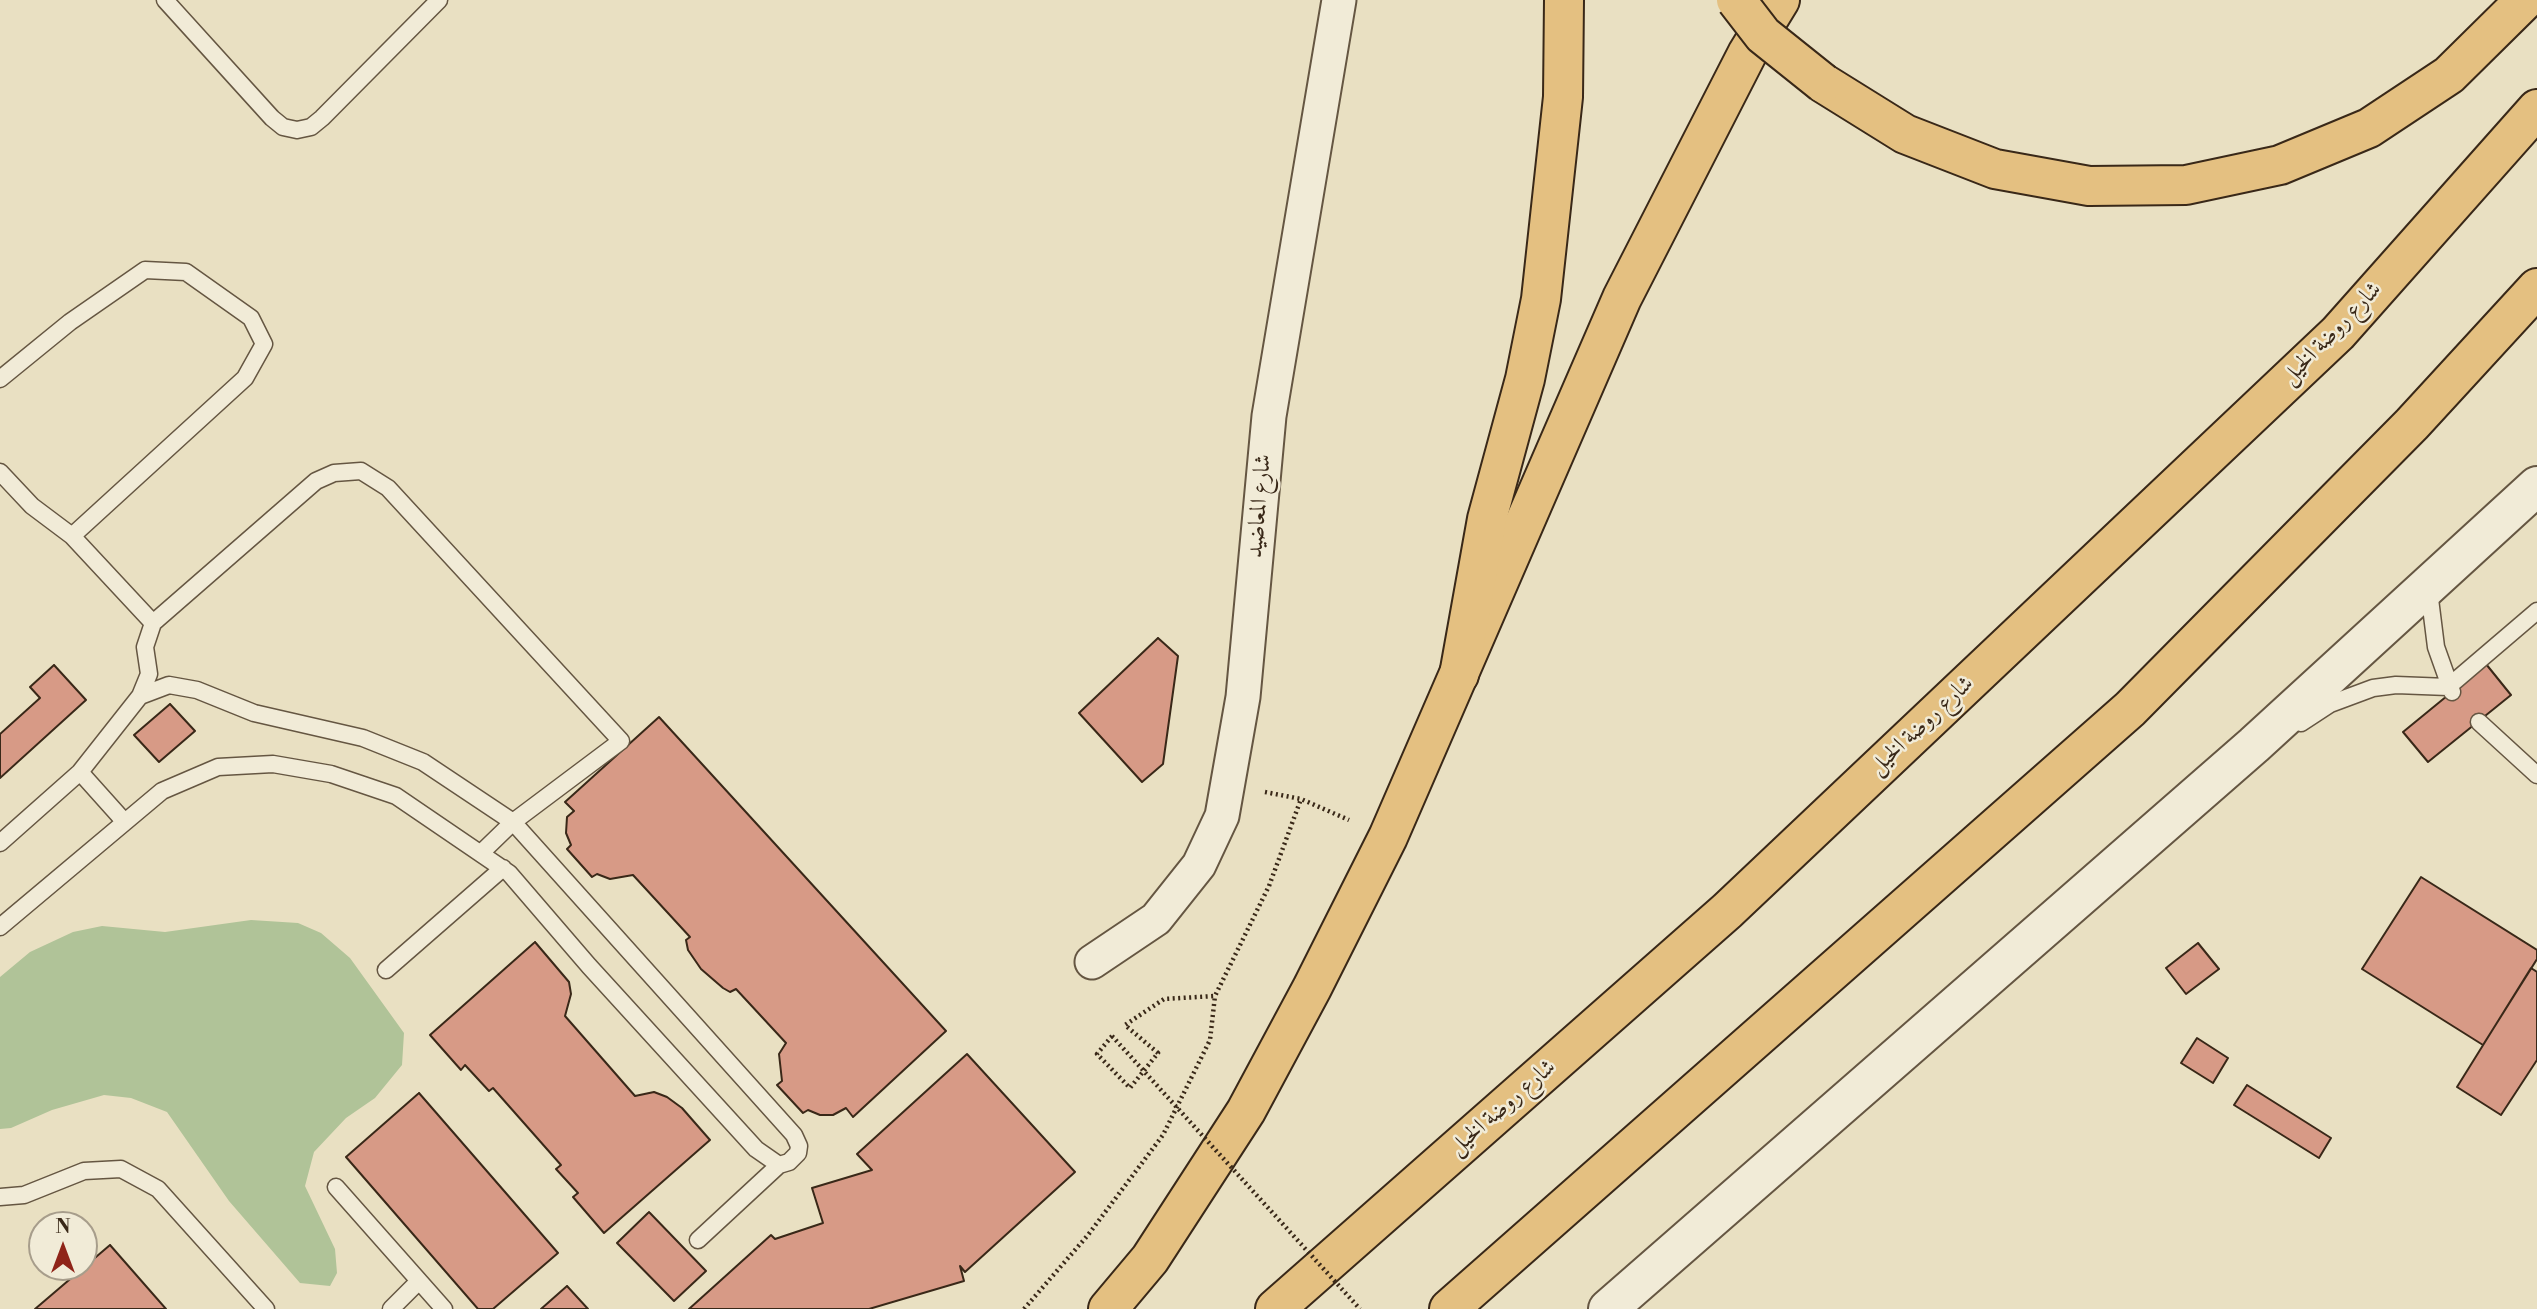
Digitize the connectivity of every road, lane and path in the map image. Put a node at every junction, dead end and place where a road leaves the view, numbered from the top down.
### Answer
1 (165, 0) edge
2 (439, 0) edge
3 (1339, 0) edge
4 (1564, 0) edge
5 (1736, 0) edge
6 (1780, 0) edge
7 (2525, 0) edge
8 (2537, 109) edge
9 (2537, 288) edge
10 (0, 379) edge
11 (0, 471) edge
12 (2537, 486) edge
13 (72, 537) junction
14 (2429, 585) junction
15 (2537, 611) edge
16 (153, 623) junction
17 (1459, 675) junction
18 (2450, 689) junction
19 (139, 696) junction
20 (2479, 722) dead end
21 (2254, 745) junction
22 (80, 772) junction
23 (2537, 775) edge
24 (1227, 785) junction
25 (1301, 799) junction
26 (123, 820) junction
27 (513, 822) junction
28 (1388, 837) junction
29 (0, 843) edge
30 (481, 853) junction
31 (503, 868) junction
32 (0, 927) edge
33 (1092, 962) dead end
34 (386, 970) dead end
35 (1215, 996) junction
36 (779, 1165) junction
37 (336, 1187) dead end
38 (0, 1197) edge
39 (698, 1240) dead end
40 (418, 1282) junction
41 (266, 1309) edge
42 (391, 1309) edge
43 (444, 1309) edge
44 (1024, 1309) edge
45 (1108, 1309) edge
46 (1275, 1309) edge
47 (1360, 1309) edge
48 (1449, 1309) edge
49 (1608, 1309) edge

1 - 2 lane
3 - 24 street, شارع المعاضيد
4 - 17 highway
5 - 7 highway, bridge
6 - 17 highway
8 - 46 highway, شارع روضة الخيل
9 - 48 highway
10 - 13 lane
11 - 13 lane
12 - 14 street
13 - 16 lane
14 - 18 lane
14 - 21 street
15 - 18 lane
16 - 19 lane
16 - 27 lane
17 - 28 highway
18 - 21 lane
19 - 22 lane
19 - 27 lane
20 - 23 lane
21 - 49 street
22 - 26 lane
22 - 29 lane
24 - 25 path
24 - 33 street, شارع المعاضيد
25 - 28 path
25 - 35 path
26 - 30 lane
26 - 32 lane
27 - 30 lane
27 - 36 lane
28 - 45 highway
30 - 31 lane
31 - 34 lane
31 - 36 lane
35 - 44 path
35 - 47 path, bridge
36 - 39 lane
37 - 40 lane
38 - 41 lane
40 - 42 lane
40 - 43 lane

